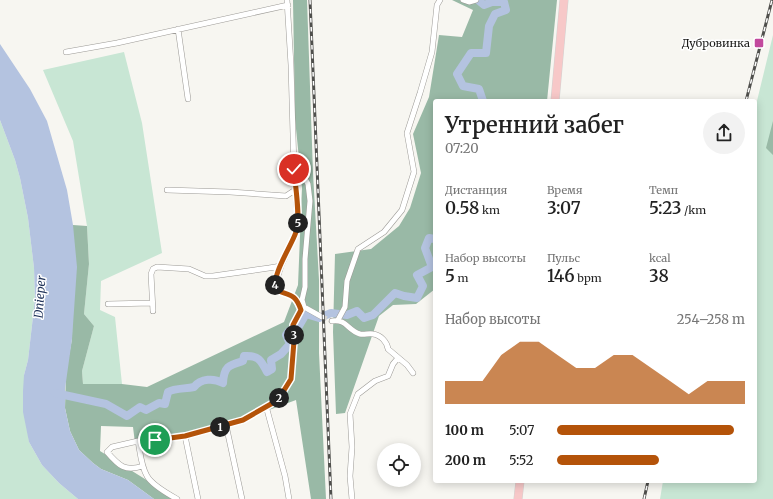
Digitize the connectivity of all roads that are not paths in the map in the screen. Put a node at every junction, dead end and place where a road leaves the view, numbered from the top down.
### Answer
1 (440, 0) edge
2 (463, 0) edge
3 (476, 0) edge
4 (564, 0) edge
5 (287, 2) edge
6 (178, 29) junction
7 (66, 52) dead end
8 (188, 98) dead end
9 (555, 99) edge
10 (294, 169) junction
11 (167, 190) dead end
12 (295, 190) junction
13 (281, 266) junction
14 (152, 303) junction
15 (108, 304) dead end
16 (301, 310) junction
17 (153, 311) dead end
18 (311, 311) junction
19 (322, 317) tunnel mouth
20 (338, 320) junction
21 (332, 321) tunnel mouth
22 (398, 358) junction
23 (412, 373) dead end
24 (266, 406) junction
25 (226, 425) junction
26 (185, 436) junction
27 (138, 441) junction
28 (143, 466) junction
29 (520, 483) edge
30 (177, 499) edge
31 (198, 499) edge
32 (242, 499) edge
33 (289, 499) edge
34 (352, 499) edge
35 (518, 499) edge

1 - 20 street
2 - 3 street
4 - 9 main road
5 - 6 street
5 - 10 street
6 - 7 street
6 - 8 street
10 - 12 street
10 - 18 street
11 - 12 street
12 - 13 street
13 - 14 street
13 - 16 street
14 - 15 street
14 - 17 street
16 - 18 street
16 - 24 street
18 - 19 street
20 - 21 street
20 - 22 street
22 - 23 street
22 - 34 street
24 - 25 street
24 - 33 street
25 - 26 street
25 - 32 street
26 - 27 street
26 - 31 street
27 - 28 street
27 - 28 street
28 - 30 street
29 - 35 main road

